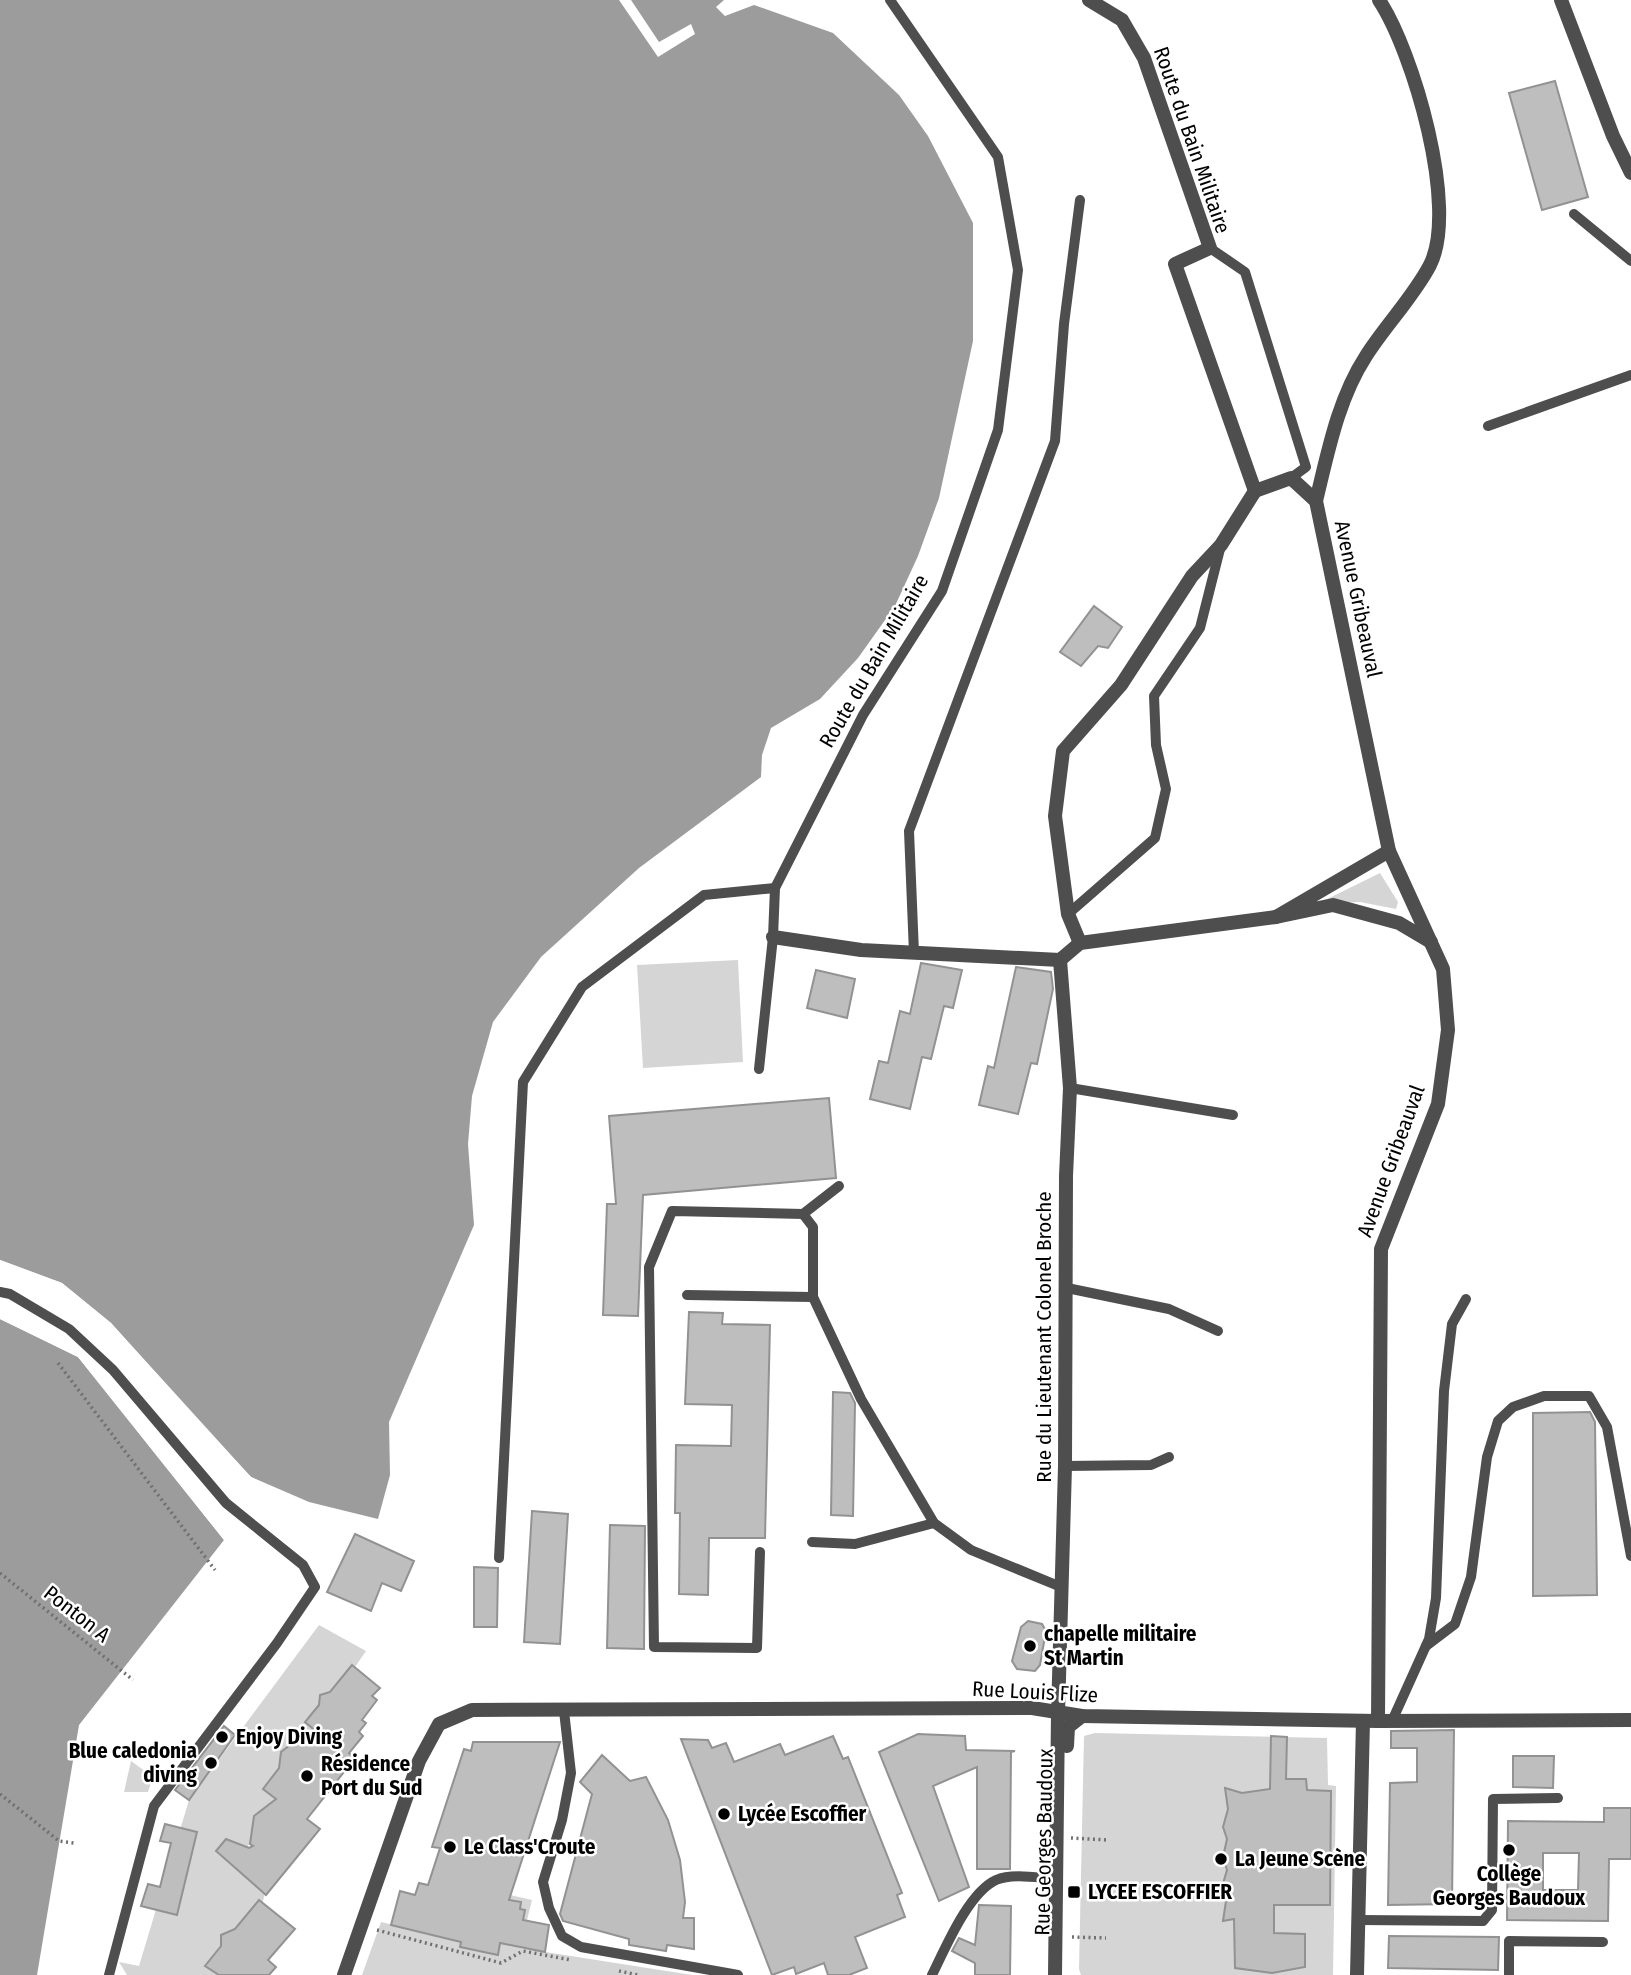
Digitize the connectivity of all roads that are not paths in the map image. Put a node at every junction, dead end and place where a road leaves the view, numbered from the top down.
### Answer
1 (890, 0) edge
2 (1090, 0) edge
3 (1379, 0) edge
4 (1561, 0) edge
5 (1631, 173) edge
6 (1080, 200) dead end
7 (1574, 214) dead end
8 (1210, 248) junction
9 (1631, 261) edge
10 (1631, 375) edge
11 (1488, 426) dead end
12 (1291, 478) junction
13 (1255, 491) junction
14 (1316, 501) junction
15 (1221, 545) junction
16 (1389, 850) junction
17 (775, 888) junction
18 (1069, 914) junction
19 (1276, 917) junction
20 (774, 937) junction
21 (1431, 942) junction
22 (1080, 943) junction
23 (914, 953) junction
24 (1060, 960) junction
25 (759, 1069) dead end
26 (1070, 1088) junction
27 (1233, 1115) dead end
28 (839, 1186) dead end
29 (803, 1214) junction
30 (1067, 1288) junction
31 (0, 1292) edge
32 (687, 1295) dead end
33 (813, 1297) junction
34 (1466, 1299) dead end
35 (1218, 1331) dead end
36 (1169, 1457) dead end
37 (1066, 1466) junction
38 (934, 1523) junction
39 (812, 1542) dead end
40 (760, 1552) dead end
41 (1631, 1556) edge
42 (499, 1558) dead end
43 (1061, 1587) junction
44 (1426, 1646) junction
45 (564, 1711) junction
46 (1058, 1714) junction
47 (1082, 1716) junction
48 (1631, 1720) edge
49 (1378, 1721) junction
50 (1558, 1798) dead end
51 (1056, 1879) junction
52 (1359, 1920) junction
53 (1602, 1942) dead end
54 (109, 1975) edge
55 (344, 1975) edge
56 (738, 1975) edge
57 (932, 1975) edge
58 (1055, 1975) edge
59 (1064, 1975) edge
60 (1357, 1975) edge
61 (1509, 1975) edge

1 - 17 lane, Route du Bain Militaire
2 - 8 street, Route du Bain Militaire
3 - 14 street
4 - 5 street
6 - 23 lane
7 - 9 lane
8 - 12 lane
8 - 13 street, Route du Bain Militaire
10 - 11 lane
12 - 13 street
12 - 14 street, Avenue Gribeauval
13 - 15 street
14 - 16 street, Avenue Gribeauval
15 - 18 street
15 - 18 lane
16 - 19 street
16 - 21 street, Avenue Gribeauval
17 - 20 lane, Route du Bain Militaire
17 - 42 lane
18 - 22 street
19 - 21 street
19 - 22 street
20 - 23 street
20 - 25 lane, Route du Bain Militaire
21 - 49 street, Avenue Gribeauval
22 - 24 street
23 - 24 street
24 - 26 street, Rue du Lieutenant Colonel Broche
26 - 27 lane
26 - 30 street, Rue du Lieutenant Colonel Broche
28 - 29 lane
29 - 33 lane
29 - 40 lane
30 - 35 lane
30 - 37 street, Rue du Lieutenant Colonel Broche
31 - 54 lane
32 - 33 lane
33 - 38 lane
34 - 44 lane
36 - 37 lane
37 - 43 street, Rue du Lieutenant Colonel Broche
38 - 39 lane
38 - 43 lane
41 - 44 lane
43 - 46 street, Rue du Lieutenant Colonel Broche
44 - 49 lane
45 - 46 street, Rue Louis Flize
45 - 55 street, Rue Louis Flize
45 - 56 lane
46 - 47 street, Rue Louis Flize
46 - 51 street, Rue Georges Baudoux
47 - 49 street, Rue Louis Flize
47 - 59 street, Rue Georges Baudoux
48 - 49 street, Rue Louis Flize
49 - 52 street, Avenue Gribeauval
50 - 52 lane
51 - 57 lane
51 - 58 street, Rue Georges Baudoux
52 - 60 street, Avenue Gribeauval
53 - 61 lane

